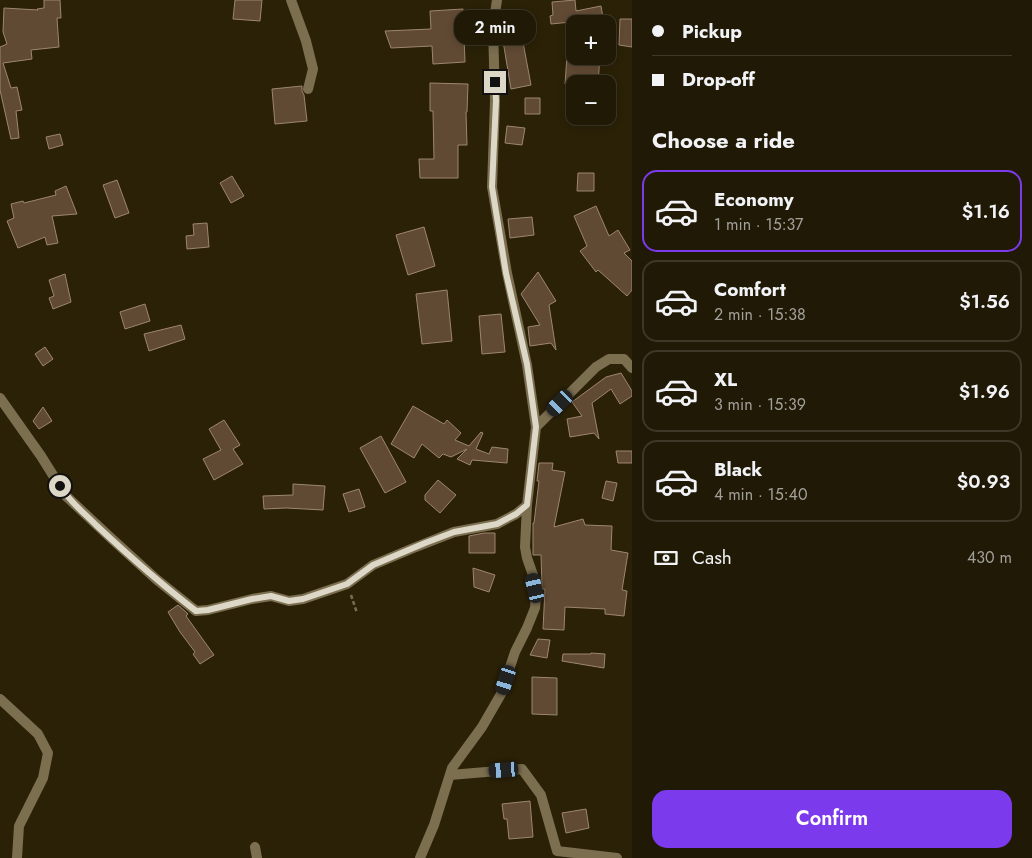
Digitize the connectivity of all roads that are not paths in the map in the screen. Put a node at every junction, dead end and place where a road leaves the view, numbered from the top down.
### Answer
1 (291, 0) edge
2 (497, 0) edge
3 (308, 89) dead end
4 (632, 368) edge
5 (0, 398) edge
6 (536, 427) junction
7 (527, 505) junction
8 (0, 700) edge
9 (450, 774) junction
10 (255, 847) dead end
11 (16, 858) edge
12 (257, 858) edge
13 (420, 858) edge
14 (617, 858) edge

1 - 3 street
2 - 6 street
4 - 6 street
5 - 7 street
6 - 7 street
7 - 9 street
8 - 11 street
9 - 13 street
9 - 14 street
10 - 12 street

